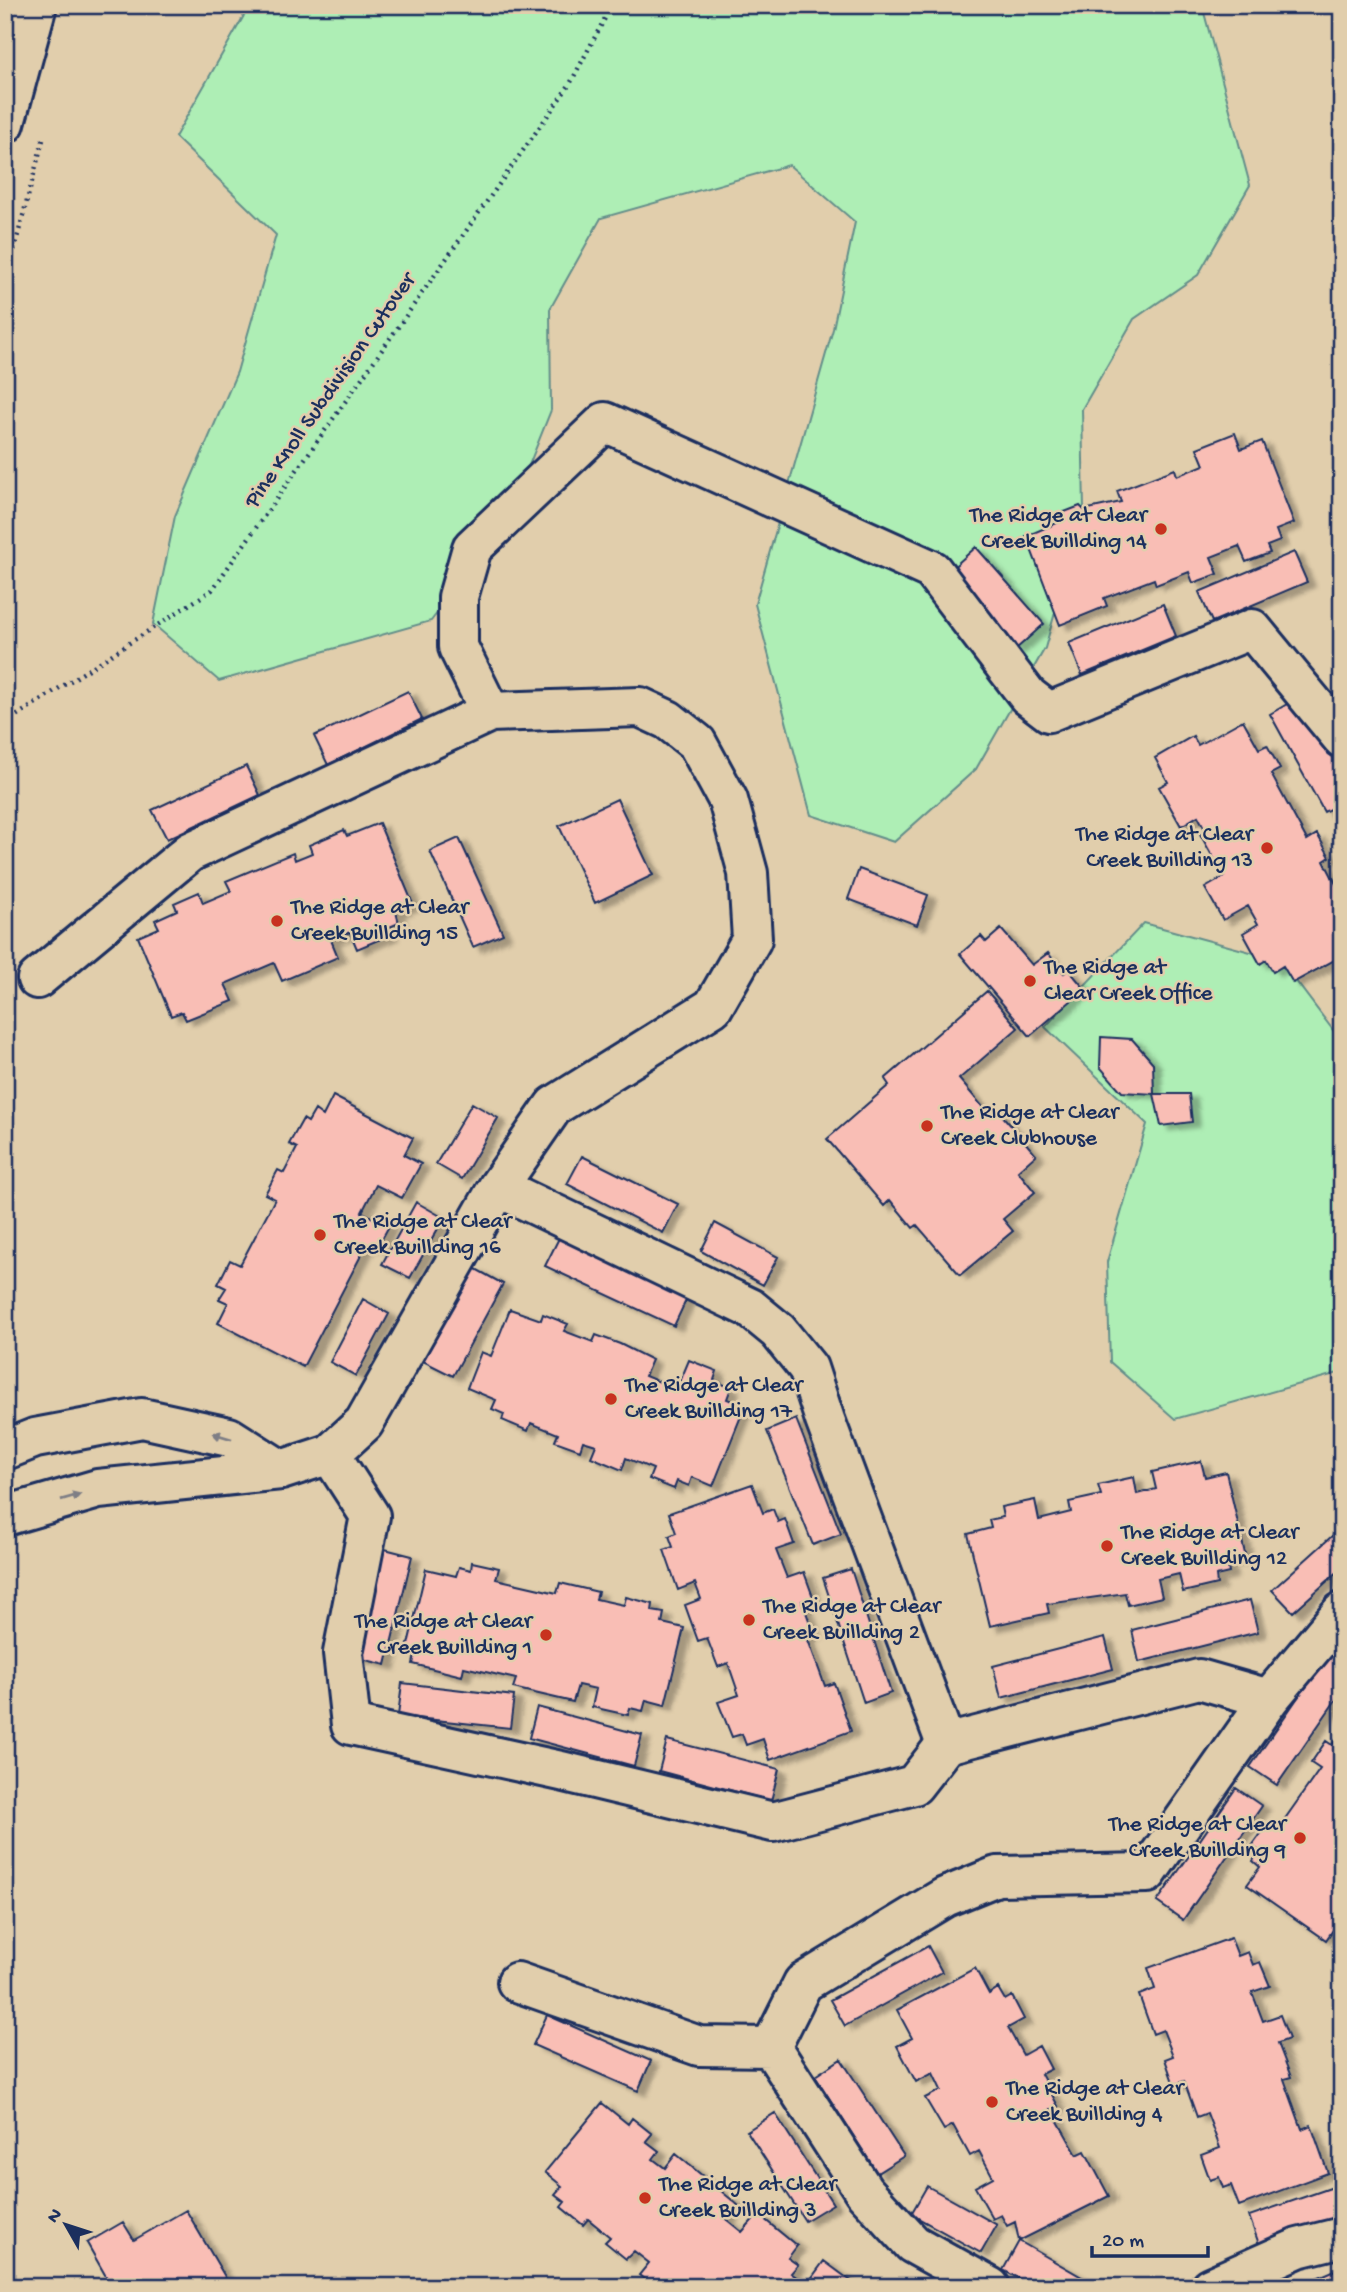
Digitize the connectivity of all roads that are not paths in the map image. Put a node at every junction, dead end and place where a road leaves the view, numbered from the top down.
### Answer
1 (37, 5) edge
2 (5, 124) edge
3 (490, 712) junction
4 (1342, 738) edge
5 (37, 979) dead end
6 (498, 1187) junction
7 (5, 1450) edge
8 (330, 1454) junction
9 (281, 1470) junction
10 (5, 1516) edge
11 (1342, 1612) edge
12 (1269, 1699) junction
13 (946, 1744) junction
14 (517, 1982) dead end
15 (771, 2047) junction
16 (1342, 2237) edge
17 (989, 2287) edge
18 (1210, 2287) edge

1 - 2 street
3 - 4 street
3 - 5 street
3 - 6 street
6 - 8 street
6 - 13 street
9 -> 7 street
8 - 9 street
8 - 13 street
10 -> 9 street
11 - 12 street
12 - 13 street
12 - 15 street
14 - 15 street
15 - 17 street
16 - 18 street

